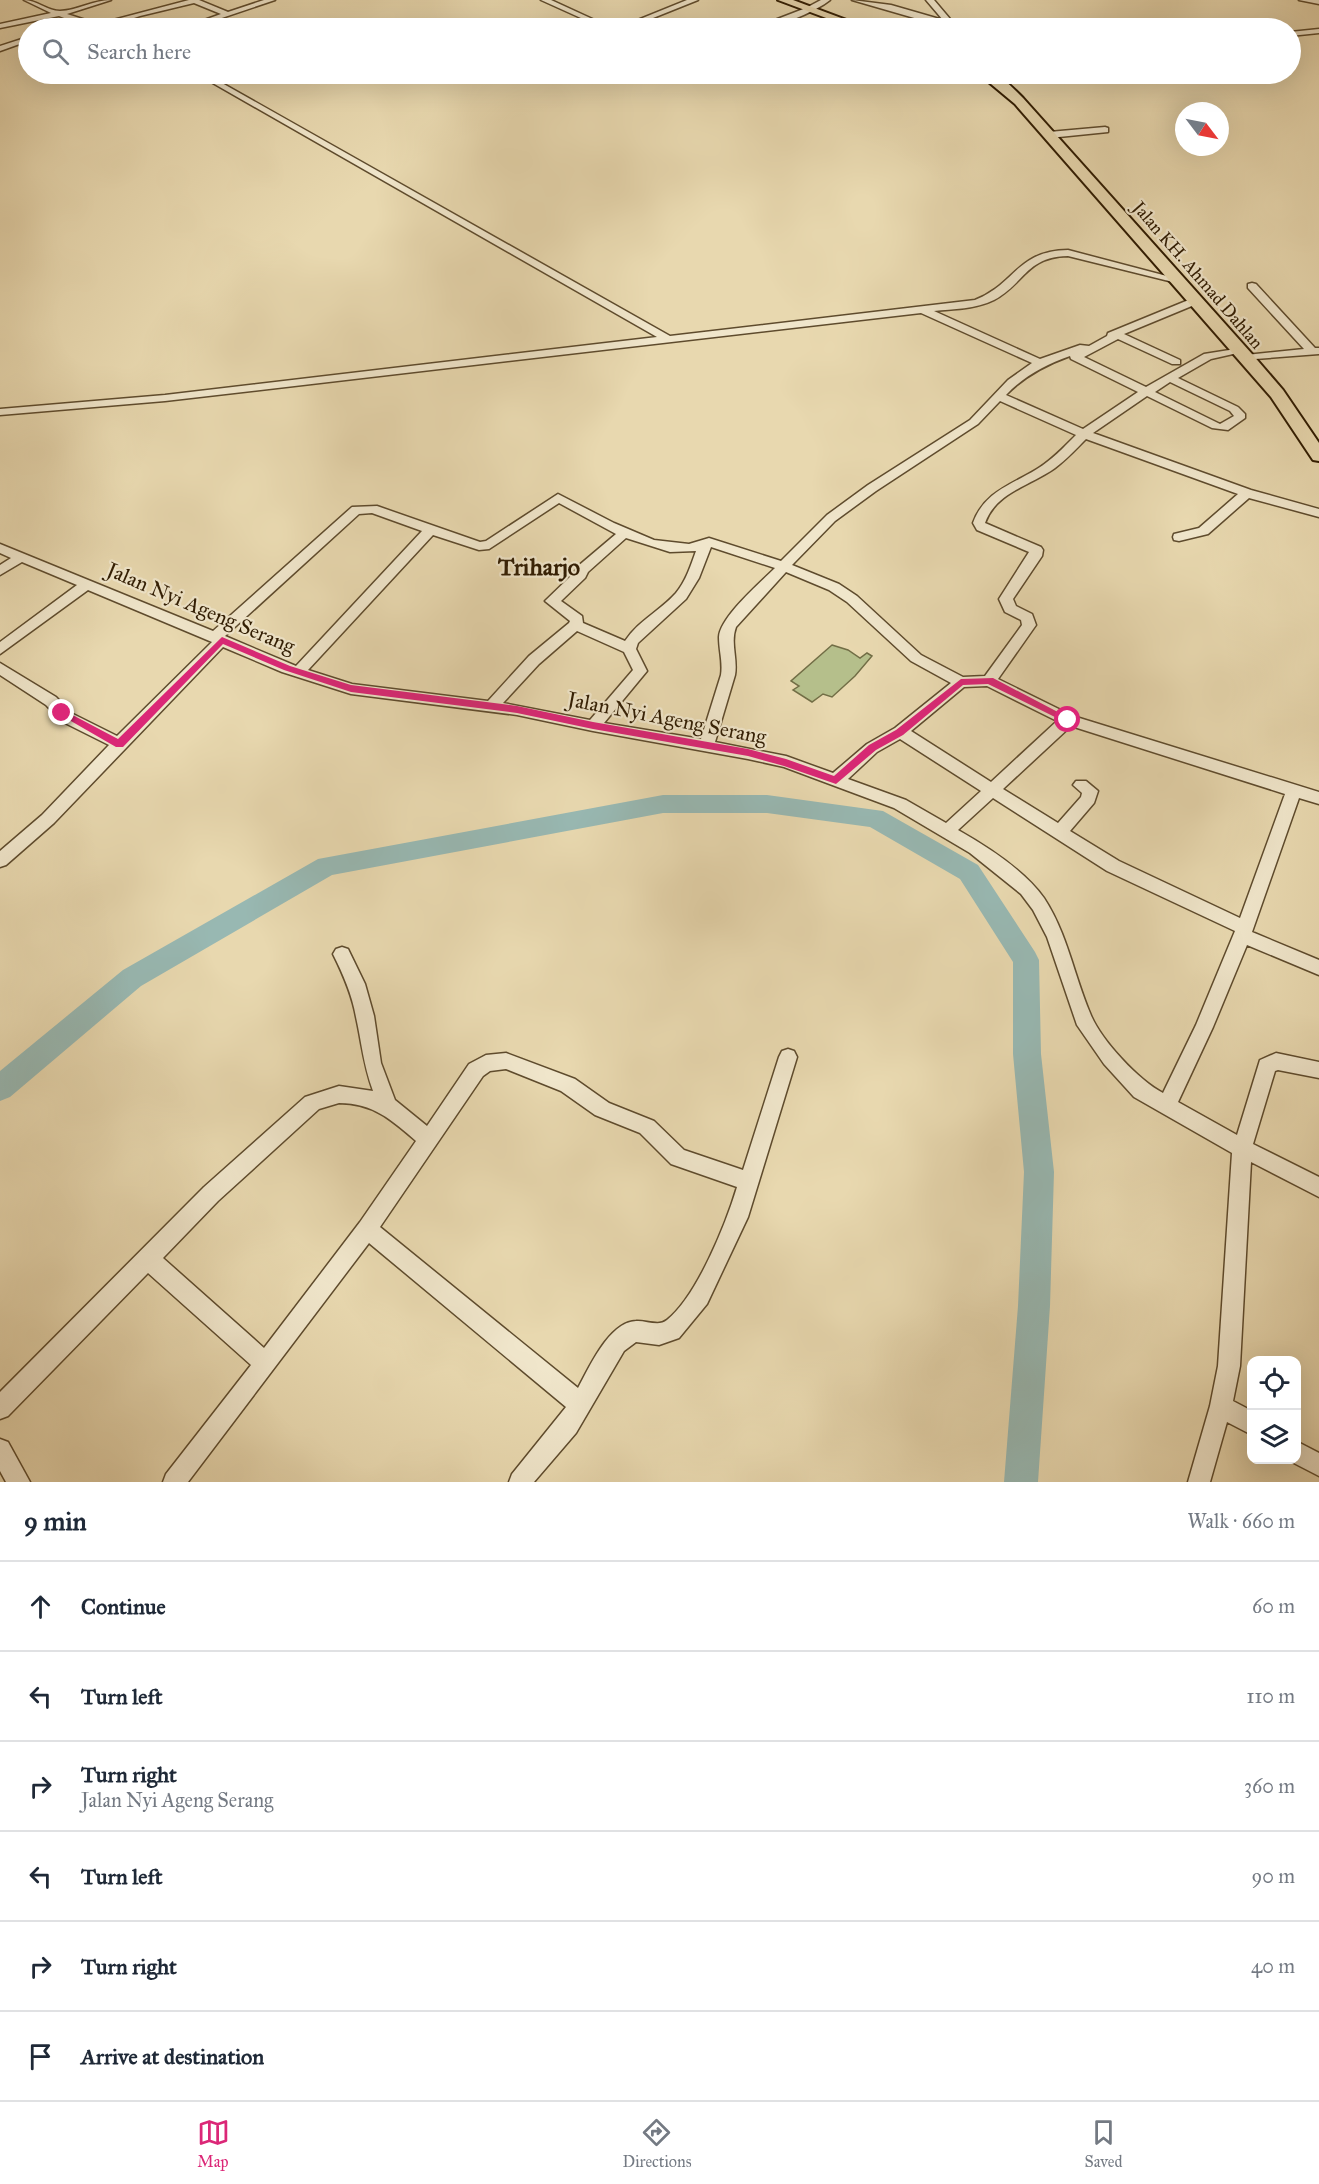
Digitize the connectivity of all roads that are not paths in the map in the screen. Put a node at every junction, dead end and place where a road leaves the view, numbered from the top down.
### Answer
1 (28, 0) edge
2 (107, 0) edge
3 (193, 0) edge
4 (271, 0) edge
5 (545, 0) edge
6 (694, 0) edge
7 (783, 0) edge
8 (826, 0) edge
9 (856, 0) edge
10 (930, 0) edge
11 (1303, 0) edge
12 (1319, 2) edge
13 (809, 10) junction
14 (59, 14) junction
15 (229, 15) junction
16 (39, 18) edge
17 (70, 18) edge
18 (127, 18) edge
19 (219, 18) edge
20 (586, 18) edge
21 (648, 18) edge
22 (786, 18) edge
23 (833, 18) edge
24 (925, 18) edge
25 (945, 18) edge
26 (18, 22) edge
27 (0, 26) edge
28 (1319, 31) edge
29 (1301, 33) edge
30 (18, 43) edge
31 (0, 49) edge
32 (219, 84) edge
33 (995, 84) edge
34 (1105, 130) dead end
35 (1048, 132) junction
36 (1176, 280) junction
37 (1252, 286) dead end
38 (1195, 301) junction
39 (925, 311) junction
40 (668, 339) junction
41 (1316, 351) edge
42 (1242, 354) junction
43 (1176, 362) dead end
44 (1040, 363) junction
45 (1170, 378) junction
46 (1146, 392) junction
47 (998, 396) junction
48 (0, 412) edge
49 (1084, 434) junction
50 (1319, 456) edge
51 (1247, 493) junction
52 (1319, 513) edge
53 (431, 530) junction
54 (626, 532) junction
55 (1179, 537) dead end
56 (705, 544) junction
57 (0, 548) edge
58 (21, 557) junction
59 (784, 566) junction
60 (0, 571) edge
61 (87, 584) junction
62 (576, 625) junction
63 (219, 639) junction
64 (0, 649) edge
65 (628, 649) junction
66 (0, 668) edge
67 (298, 672) junction
68 (989, 681) junction
69 (961, 682) junction
70 (492, 706) junction
71 (1068, 720) junction
72 (593, 726) junction
73 (900, 732) junction
74 (119, 744) junction
75 (706, 746) junction
76 (836, 780) junction
77 (1082, 785) dead end
78 (994, 789) junction
79 (1294, 791) junction
80 (1319, 798) edge
81 (948, 830) junction
82 (1061, 831) junction
83 (0, 860) edge
84 (1243, 932) junction
85 (342, 954) dead end
86 (1319, 968) edge
87 (788, 1057) dead end
88 (1319, 1070) edge
89 (387, 1106) junction
90 (1166, 1106) junction
91 (427, 1138) junction
92 (1242, 1148) junction
93 (747, 1181) junction
94 (1319, 1187) edge
95 (367, 1229) junction
96 (148, 1259) junction
97 (266, 1364) junction
98 (579, 1403) junction
99 (1221, 1406) junction
100 (0, 1407) edge
101 (1247, 1422) edge
102 (0, 1450) edge
103 (1301, 1455) edge
104 (1319, 1465) edge
105 (19, 1482) edge
106 (174, 1482) edge
107 (520, 1482) edge
108 (1199, 1482) edge

1 - 14 street
2 - 14 street
3 - 15 street
3 - 18 street
4 - 15 street
5 - 20 street
6 - 21 street
7 - 13 highway
8 - 13 street
9 - 24 street
10 - 25 street
11 - 12 street
13 - 22 street
13 - 23 highway
14 - 16 street
14 - 17 street
15 - 19 street
26 - 27 street
28 - 29 street
30 - 31 street
32 - 40 street
33 - 35 highway, Jalan KH. Ahmad Dahlan
34 - 35 street
35 - 36 highway, Jalan KH. Ahmad Dahlan
36 - 38 highway, Jalan KH. Ahmad Dahlan
36 - 39 street
37 - 41 street
38 - 42 highway, Jalan KH. Ahmad Dahlan
38 - 44 street
39 - 40 street
39 - 44 street
40 - 48 street
41 - 42 street
42 - 45 street
42 - 50 highway, Jalan KH. Ahmad Dahlan
43 - 46 street
44 - 47 street
45 - 46 street
45 - 46 street
46 - 49 street
47 - 49 street
47 - 59 street
49 - 51 street
49 - 68 street
51 - 52 street
51 - 55 street
53 - 54 street
53 - 63 street
53 - 67 street
54 - 56 street
54 - 62 street
56 - 59 street
56 - 65 street
57 - 58 street, Jalan Nyi Ageng Serang
58 - 60 street
58 - 61 street, Jalan Nyi Ageng Serang
59 - 69 street
59 - 75 street
61 - 63 street, Jalan Nyi Ageng Serang
61 - 64 street
62 - 65 street
62 - 70 street
63 - 67 street, Jalan Nyi Ageng Serang
63 - 74 street
65 - 72 street
66 - 74 street
67 - 70 street, Jalan Nyi Ageng Serang
68 - 69 street
68 - 71 street
69 - 73 street
70 - 72 street, Jalan Nyi Ageng Serang
71 - 78 street
71 - 79 street
72 - 75 street, Jalan Nyi Ageng Serang
73 - 76 street
73 - 78 street
74 - 83 street
75 - 76 street, Jalan Nyi Ageng Serang
76 - 81 street, Jalan Nyi Ageng Serang
77 - 82 street
78 - 81 street
78 - 82 street
79 - 80 street
79 - 84 street
81 - 90 street, Jalan Nyi Ageng Serang
82 - 84 street
84 - 86 street
84 - 90 street
85 - 89 street
87 - 93 street
88 - 92 street
89 - 91 street
89 - 96 street
90 - 92 street, Jalan Nyi Ageng Serang
91 - 93 street
91 - 95 street
92 - 94 street, Jalan Nyi Ageng Serang
92 - 99 street
93 - 98 street
95 - 97 street
95 - 98 street
96 - 97 street
96 - 100 street
97 - 106 street
98 - 107 street
99 - 101 street
99 - 108 street
102 - 105 street
103 - 104 street

